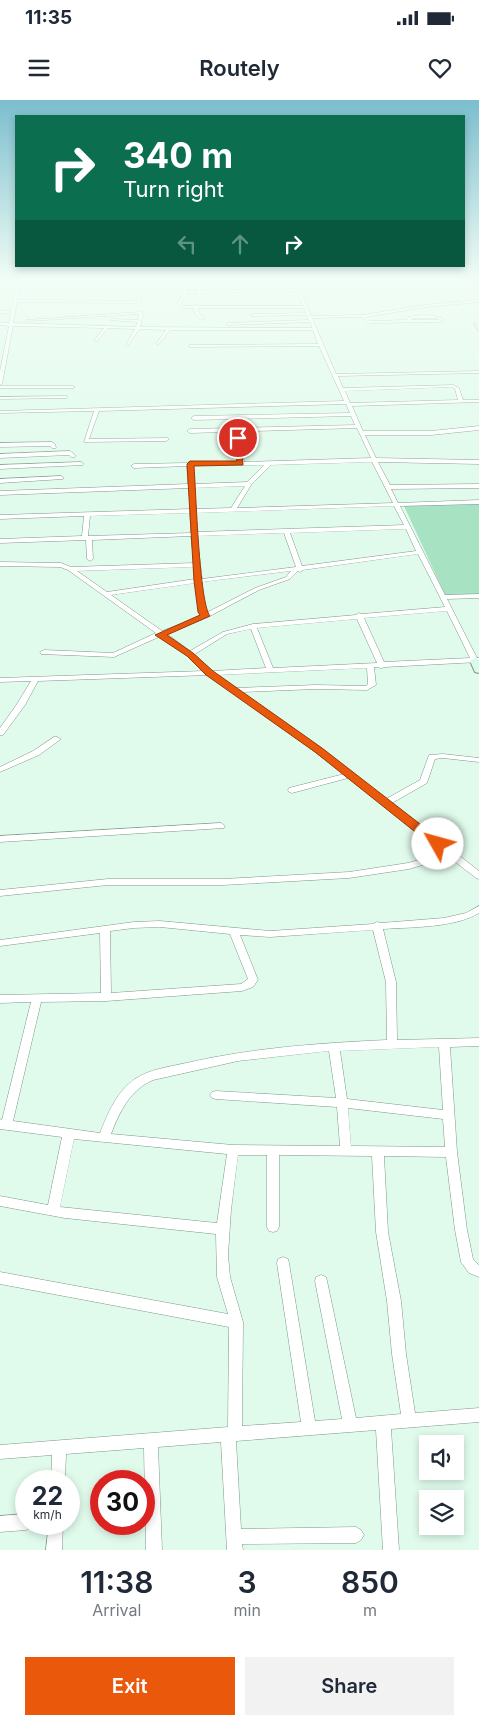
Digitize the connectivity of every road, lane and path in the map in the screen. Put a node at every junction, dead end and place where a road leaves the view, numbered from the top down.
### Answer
1 (322, 348) edge
2 (0, 350) edge
3 (5, 351) edge
4 (2, 363) edge
5 (1, 372) edge
6 (479, 372) edge
7 (336, 375) junction
8 (435, 384) junction
9 (0, 386) edge
10 (73, 386) dead end
11 (341, 390) junction
12 (65, 397) dead end
13 (0, 398) edge
14 (461, 401) junction
15 (479, 401) edge
16 (446, 402) junction
17 (348, 404) junction
18 (97, 409) junction
19 (0, 412) edge
20 (353, 414) junction
21 (194, 418) dead end
22 (359, 426) junction
23 (479, 428) edge
24 (190, 432) dead end
25 (362, 433) junction
26 (238, 438) dead end
27 (166, 439) dead end
28 (0, 445) edge
29 (54, 447) dead end
30 (0, 456) edge
31 (73, 456) dead end
32 (374, 460) junction
33 (479, 462) edge
34 (241, 463) junction
35 (269, 463) junction
36 (81, 464) dead end
37 (190, 464) junction
38 (134, 466) dead end
39 (0, 467) edge
40 (61, 478) dead end
41 (0, 481) edge
42 (248, 484) junction
43 (192, 486) junction
44 (479, 486) edge
45 (388, 487) junction
46 (0, 493) edge
47 (479, 502) edge
48 (396, 505) junction
49 (233, 510) junction
50 (194, 511) junction
51 (87, 515) junction
52 (0, 518) edge
53 (408, 527) junction
54 (286, 531) junction
55 (194, 535) junction
56 (87, 538) junction
57 (0, 541) edge
58 (421, 552) junction
59 (90, 559) dead end
60 (0, 564) edge
61 (197, 565) junction
62 (70, 569) junction
63 (298, 570) junction
64 (198, 581) junction
65 (105, 594) junction
66 (479, 596) edge
67 (443, 597) junction
68 (449, 609) junction
69 (206, 616) junction
70 (359, 616) junction
71 (253, 626) junction
72 (160, 635) junction
73 (44, 652) dead end
74 (190, 654) junction
75 (478, 664) edge
76 (370, 666) junction
77 (382, 666) junction
78 (270, 670) junction
79 (210, 673) junction
80 (0, 680) edge
81 (35, 680) junction
82 (234, 690) junction
83 (0, 733) edge
84 (56, 738) dead end
85 (479, 760) edge
86 (0, 770) edge
87 (350, 775) junction
88 (292, 790) dead end
89 (386, 803) junction
90 (221, 826) dead end
91 (0, 839) edge
92 (451, 854) junction
93 (479, 876) edge
94 (0, 894) edge
95 (479, 909) edge
96 (377, 925) junction
97 (105, 928) junction
98 (234, 932) junction
99 (0, 943) edge
100 (37, 998) junction
101 (106, 998) junction
102 (0, 999) edge
103 (479, 1042) edge
104 (392, 1044) junction
105 (444, 1045) junction
106 (334, 1048) junction
107 (216, 1095) dead end
108 (342, 1103) junction
109 (448, 1115) junction
110 (4, 1124) edge
111 (69, 1133) junction
112 (104, 1138) junction
113 (233, 1150) junction
114 (273, 1151) junction
115 (346, 1151) junction
116 (378, 1152) junction
117 (451, 1152) junction
118 (0, 1201) edge
119 (53, 1211) junction
120 (273, 1227) dead end
121 (223, 1229) junction
122 (283, 1263) dead end
123 (479, 1270) edge
124 (0, 1278) edge
125 (321, 1281) dead end
126 (236, 1322) junction
127 (479, 1415) edge
128 (409, 1420) junction
129 (384, 1422) junction
130 (350, 1425) junction
131 (309, 1428) junction
132 (231, 1434) junction
133 (152, 1440) junction
134 (59, 1448) junction
135 (0, 1452) edge
136 (58, 1470) edge
137 (15, 1523) edge
138 (0, 1524) edge
139 (55, 1535) edge
140 (356, 1536) dead end
141 (234, 1543) edge
142 (54, 1550) edge
143 (154, 1550) edge
144 (391, 1550) edge

1 - 7 street
2 - 3 street
3 - 4 street
4 - 5 street
5 - 9 street
6 - 7 street
7 - 11 street
8 - 11 street
8 - 14 street
8 - 16 street
9 - 10 street
11 - 17 street
12 - 13 street
14 - 15 street
14 - 16 street
16 - 17 street
17 - 18 street
17 - 20 street
18 - 19 street
18 - 27 street
20 - 21 street
20 - 22 street
22 - 24 street
22 - 25 street
23 - 25 street
25 - 32 street
26 - 34 street
28 - 29 street
30 - 31 street
32 - 33 street
32 - 35 street
32 - 45 street
34 - 35 street
34 - 37 street
35 - 42 street
36 - 39 street
37 - 38 street
37 - 43 street
40 - 41 street
42 - 43 street
42 - 49 street
43 - 46 street
43 - 50 street
44 - 45 street
45 - 48 street
47 - 48 street
48 - 49 street
48 - 53 street
49 - 50 street
50 - 51 street
50 - 55 street
51 - 52 street
51 - 56 street
53 - 54 street
53 - 58 street
54 - 55 street
54 - 63 street
55 - 56 street
55 - 61 street
56 - 57 street
56 - 59 street
58 - 63 street
58 - 67 street
60 - 62 street
61 - 62 street
61 - 64 street
62 - 65 street
63 - 64 street
63 - 69 street
64 - 65 street
64 - 69 street
65 - 72 street
66 - 67 street
67 - 68 street
68 - 70 street
68 - 75 street
69 - 72 street
70 - 71 street
70 - 77 street
71 - 74 street
71 - 78 street
72 - 73 street
72 - 74 street
74 - 79 street
75 - 77 street
76 - 77 street
76 - 78 street
76 - 82 street
78 - 79 street
79 - 81 street
79 - 82 street
80 - 81 street
81 - 83 street
82 - 87 street
84 - 86 street
85 - 89 street
87 - 88 street
87 - 89 street
89 - 92 street
90 - 91 street
92 - 93 street
92 - 94 street
95 - 96 street
96 - 98 street
96 - 104 street
97 - 98 street
97 - 99 street
97 - 101 street
98 - 101 street
100 - 101 street
100 - 102 street
100 - 110 street
103 - 105 street
104 - 105 street
104 - 106 street
105 - 109 street
106 - 108 street
106 - 112 street
107 - 108 street
108 - 109 street
108 - 115 street
109 - 117 street
110 - 111 street
111 - 112 street
111 - 119 street
112 - 113 street
113 - 114 street
113 - 121 street
114 - 115 street
114 - 120 street
115 - 116 street
116 - 117 street
116 - 128 street
117 - 123 street
118 - 119 street
119 - 121 street
121 - 126 street
122 - 131 street
124 - 126 street
125 - 130 street
126 - 132 street
127 - 128 street
128 - 129 street
129 - 130 street
129 - 144 street
130 - 131 street
131 - 132 street
132 - 133 street
132 - 141 street
133 - 134 street
133 - 143 street
134 - 135 street
134 - 136 street
137 - 138 street
139 - 142 street
140 - 141 street

